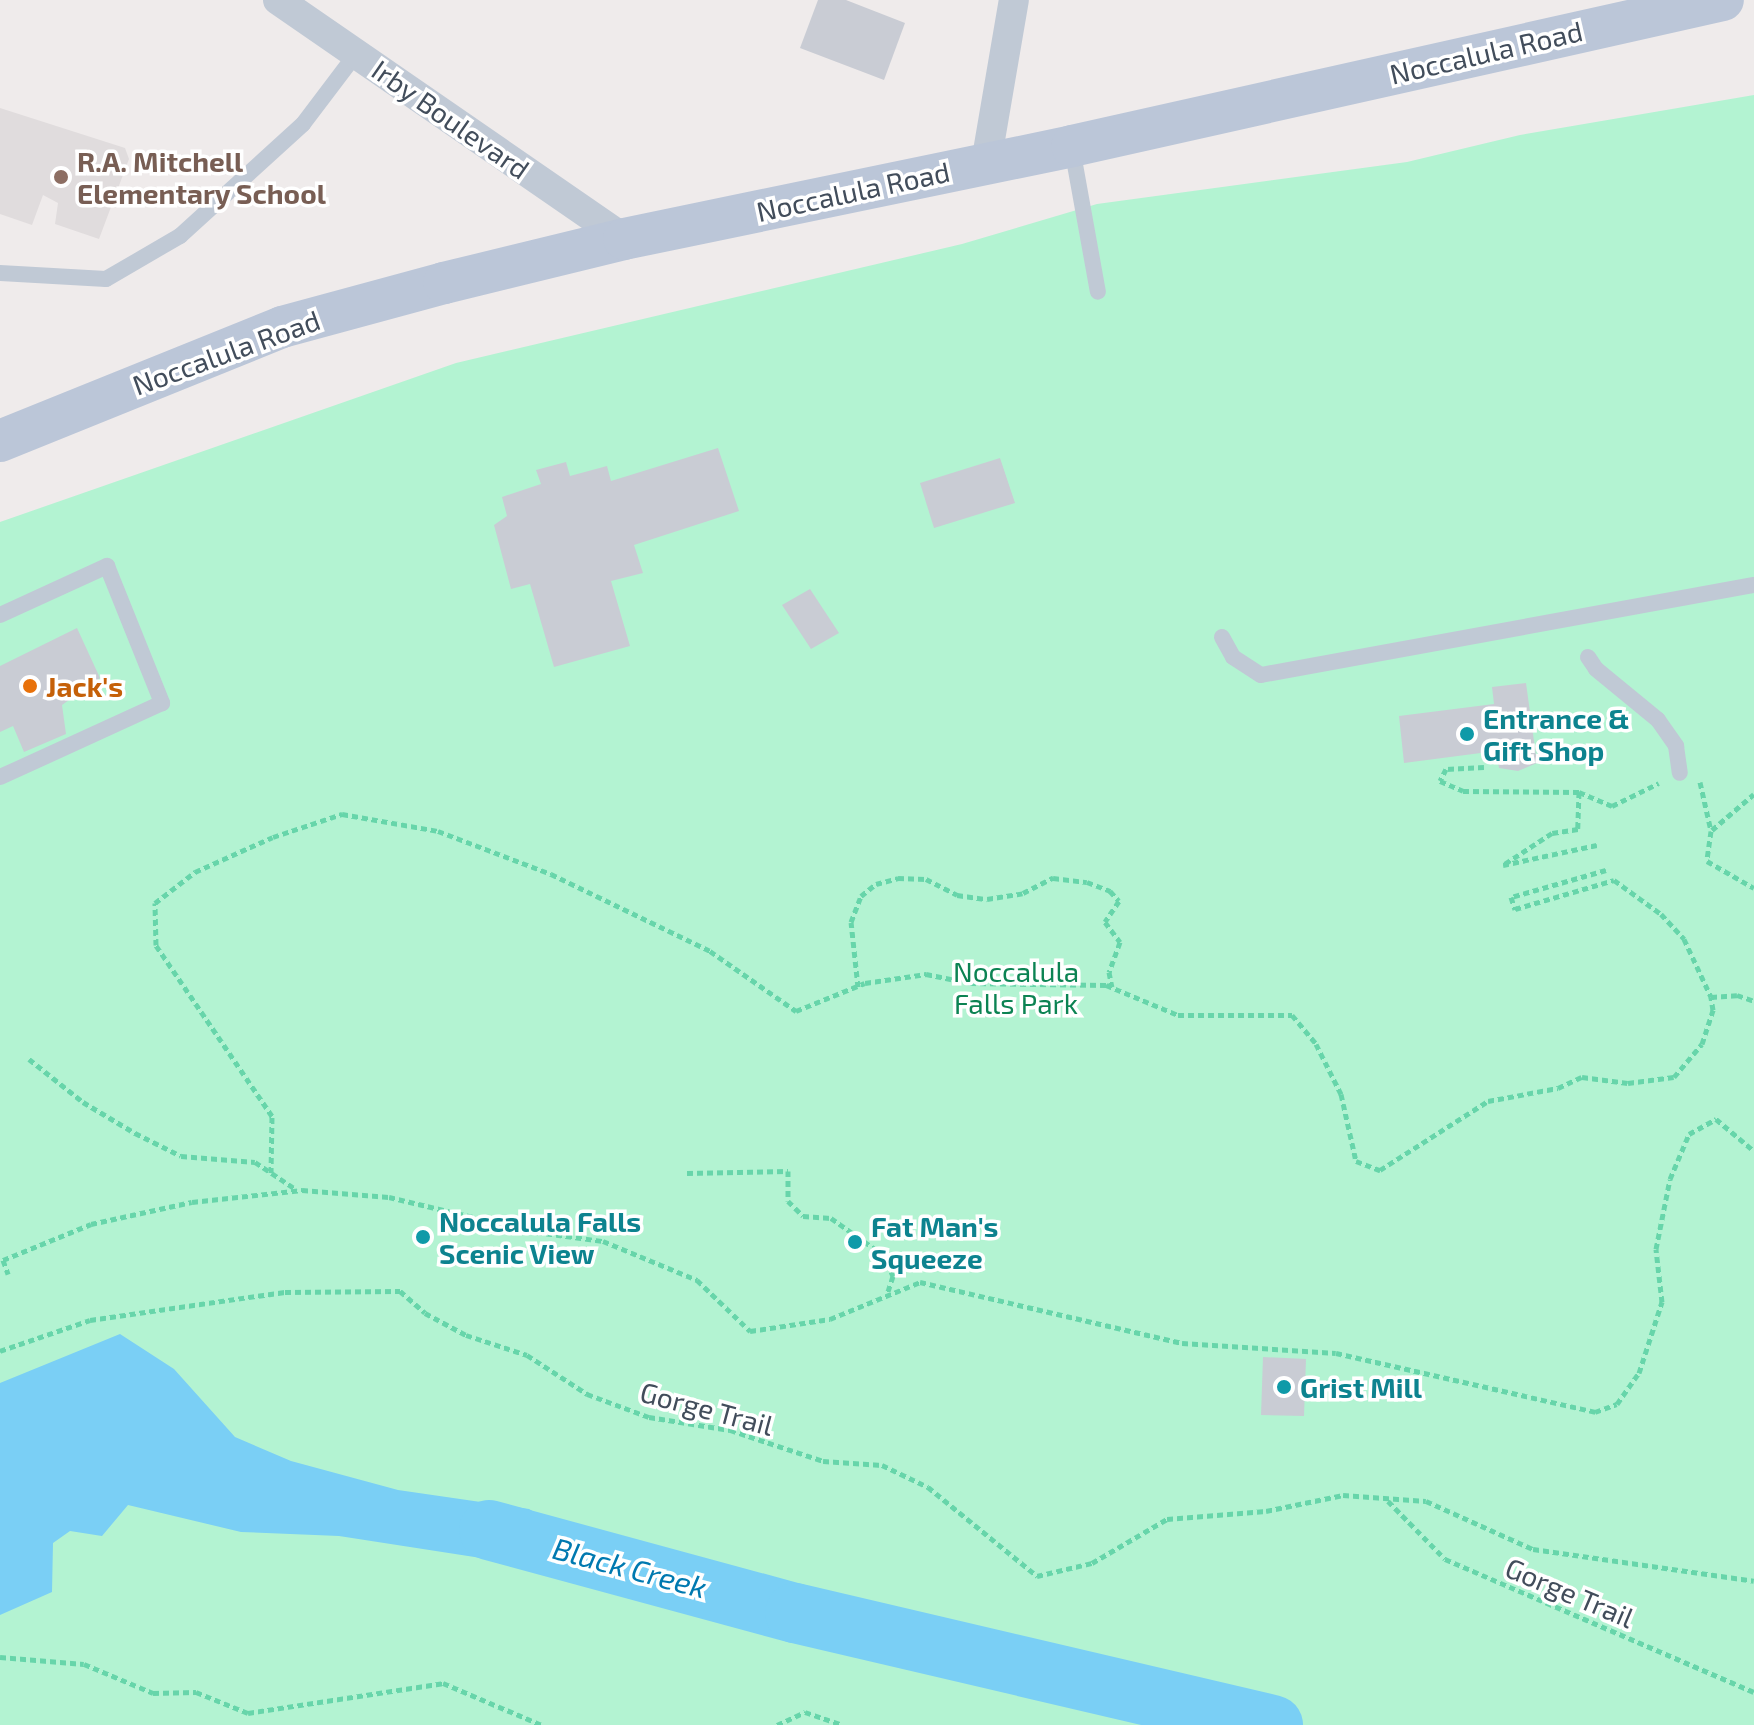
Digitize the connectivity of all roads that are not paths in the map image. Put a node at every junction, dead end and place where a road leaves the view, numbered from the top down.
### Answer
1 (278, 0) edge
2 (1014, 0) edge
3 (1723, 0) edge
4 (356, 54) junction
5 (1072, 146) junction
6 (986, 163) junction
7 (624, 239) junction
8 (0, 273) edge
9 (1098, 292) dead end
10 (0, 441) edge
11 (1754, 585) edge
12 (0, 615) edge
13 (1222, 637) dead end
14 (1588, 657) dead end
15 (1680, 773) road end
16 (0, 777) edge

1 - 4 street, Irby Boulevard
2 - 6 street
3 - 5 main road, Noccalula Road
4 - 7 street, Irby Boulevard
4 - 8 lane
5 - 6 main road, Noccalula Road
5 - 9 lane
6 - 7 main road, Noccalula Road
7 - 10 main road, Noccalula Road
11 - 13 lane
12 - 16 lane
14 - 15 lane

